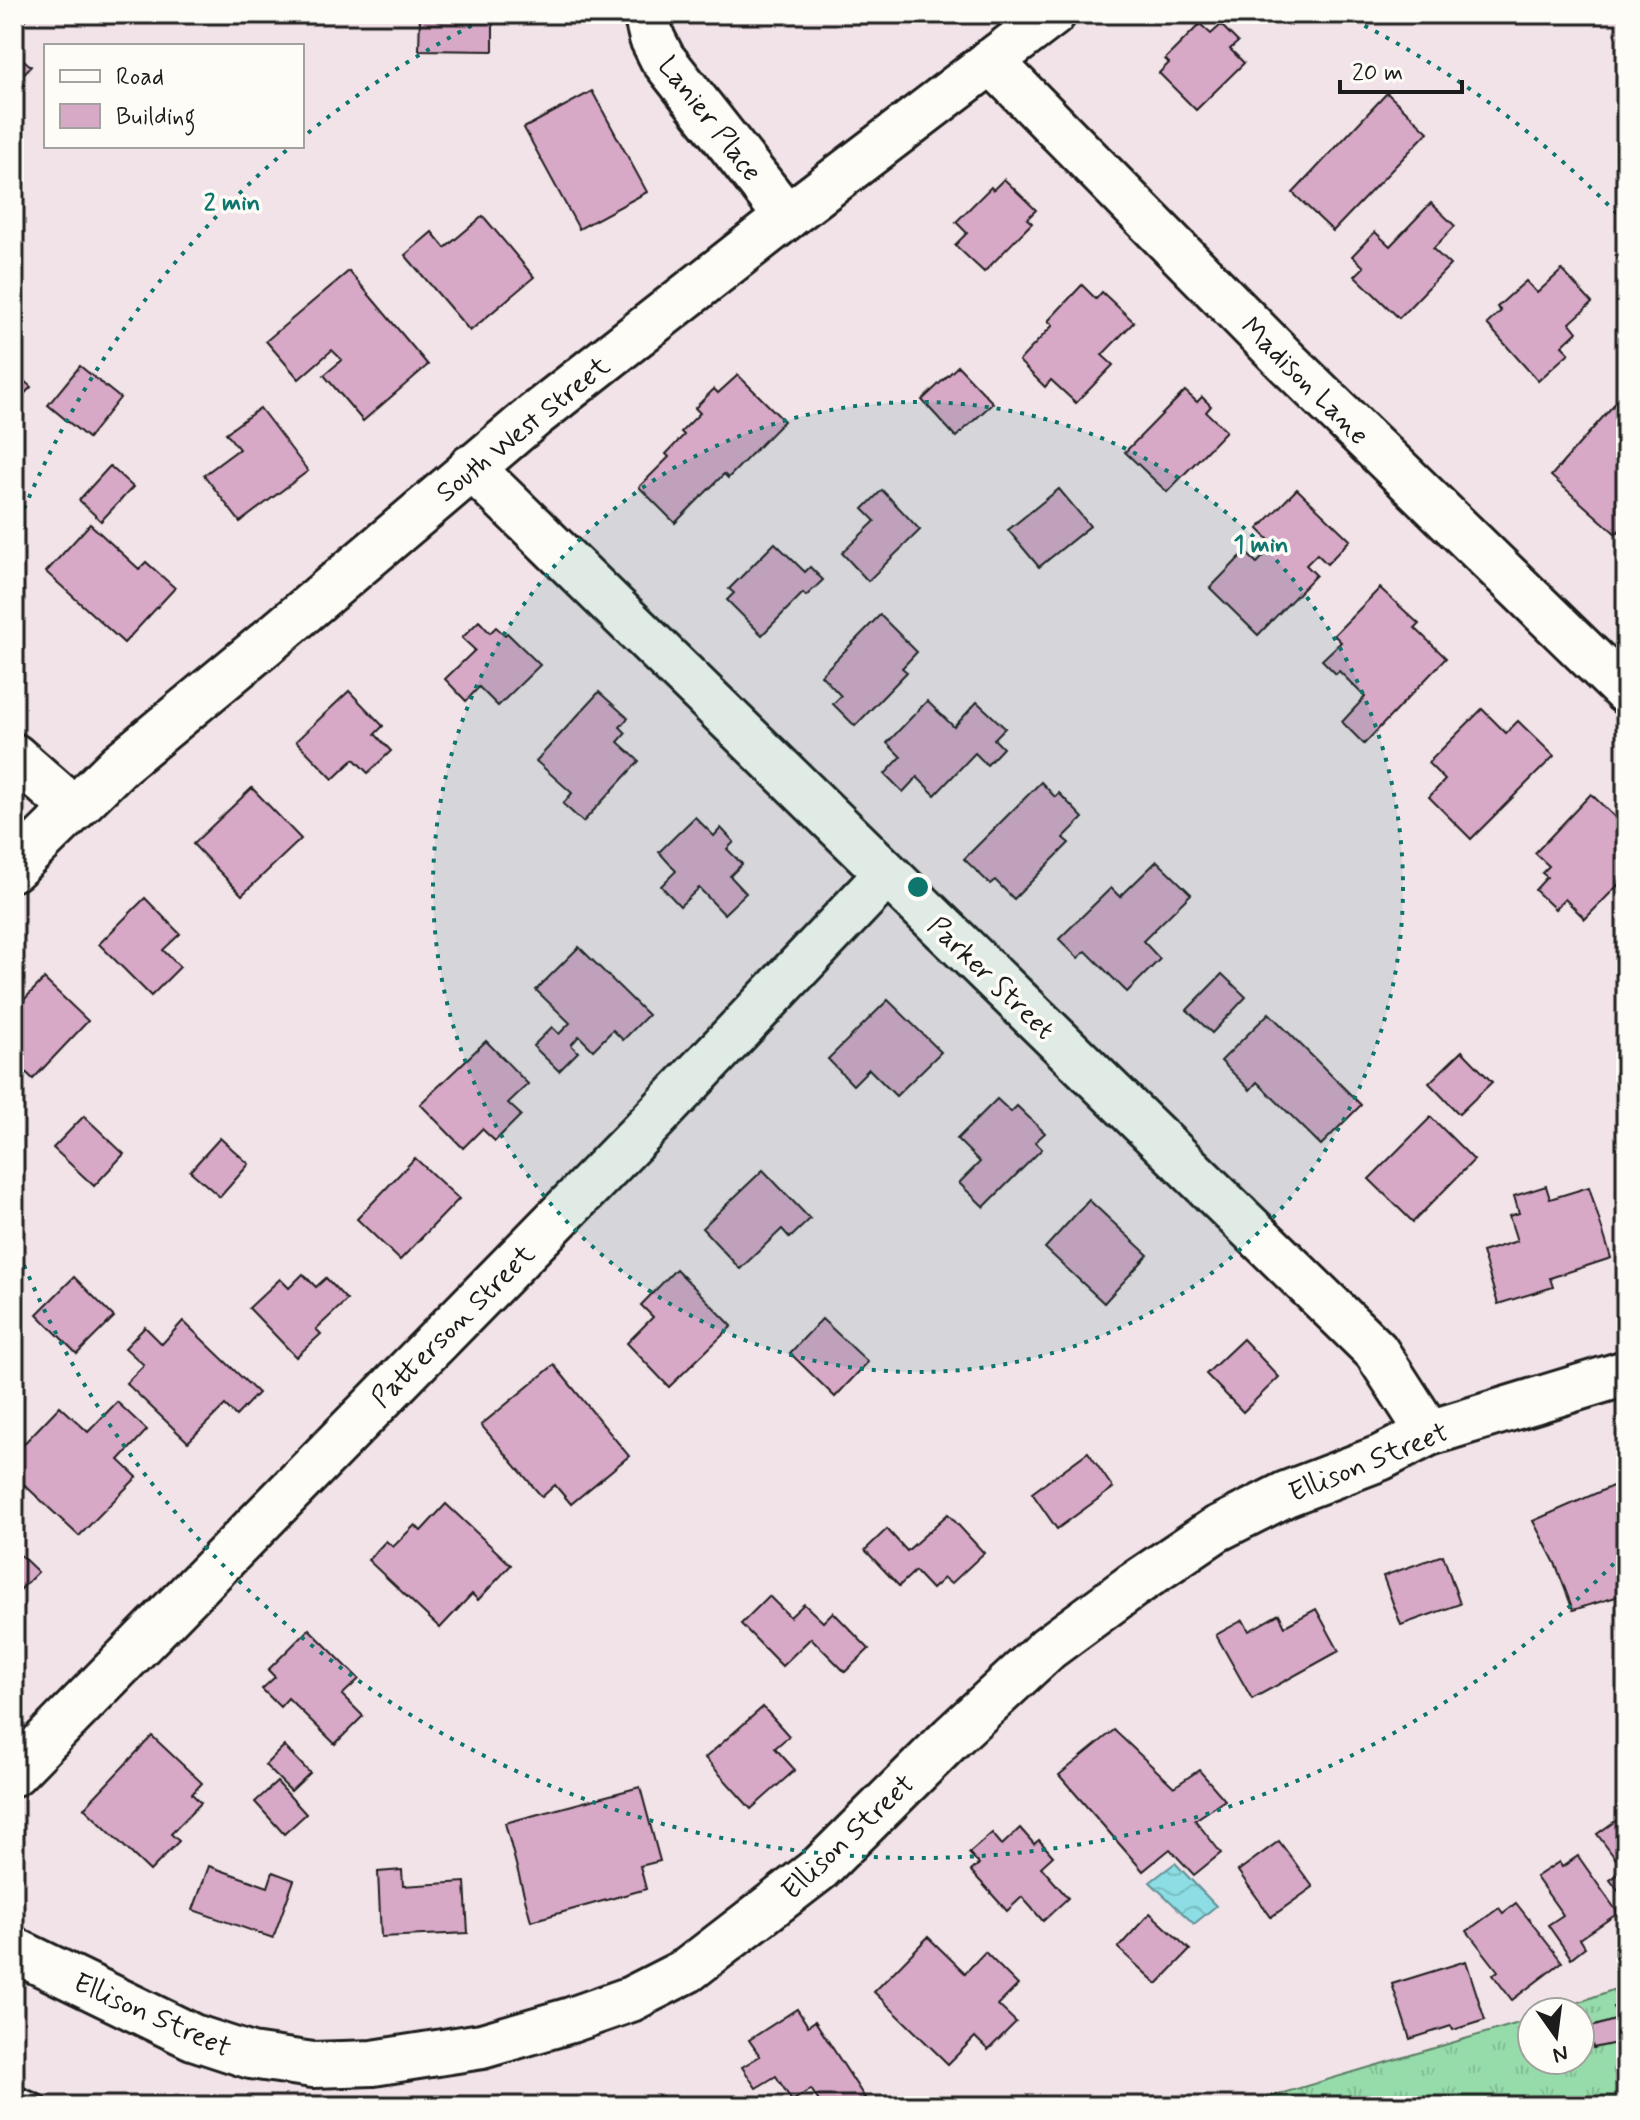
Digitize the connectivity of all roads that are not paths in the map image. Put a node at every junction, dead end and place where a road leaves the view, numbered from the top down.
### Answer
1 (646, 14) edge
2 (1053, 14) edge
3 (991, 61) junction
4 (787, 217) junction
5 (471, 467) junction
6 (1626, 692) edge
7 (14, 756) edge
8 (73, 808) junction
9 (14, 868) edge
10 (887, 874) junction
11 (1626, 1373) edge
12 (1429, 1433) junction
13 (14, 1773) edge
14 (14, 1950) edge
15 (14, 2097) edge
16 (35, 2106) edge

1 - 4 street, Lanier Place
2 - 3 street, South West Street
3 - 4 street, South West Street
3 - 6 street, Madison Lane
4 - 5 street, South West Street
5 - 8 street, South West Street
5 - 10 street, Parker Street
7 - 8 street
8 - 9 street, South West Street
10 - 12 street, Parker Street
10 - 13 street, Patterson Street
11 - 12 street, Ellison Street
12 - 14 street, Ellison Street
15 - 16 lane

